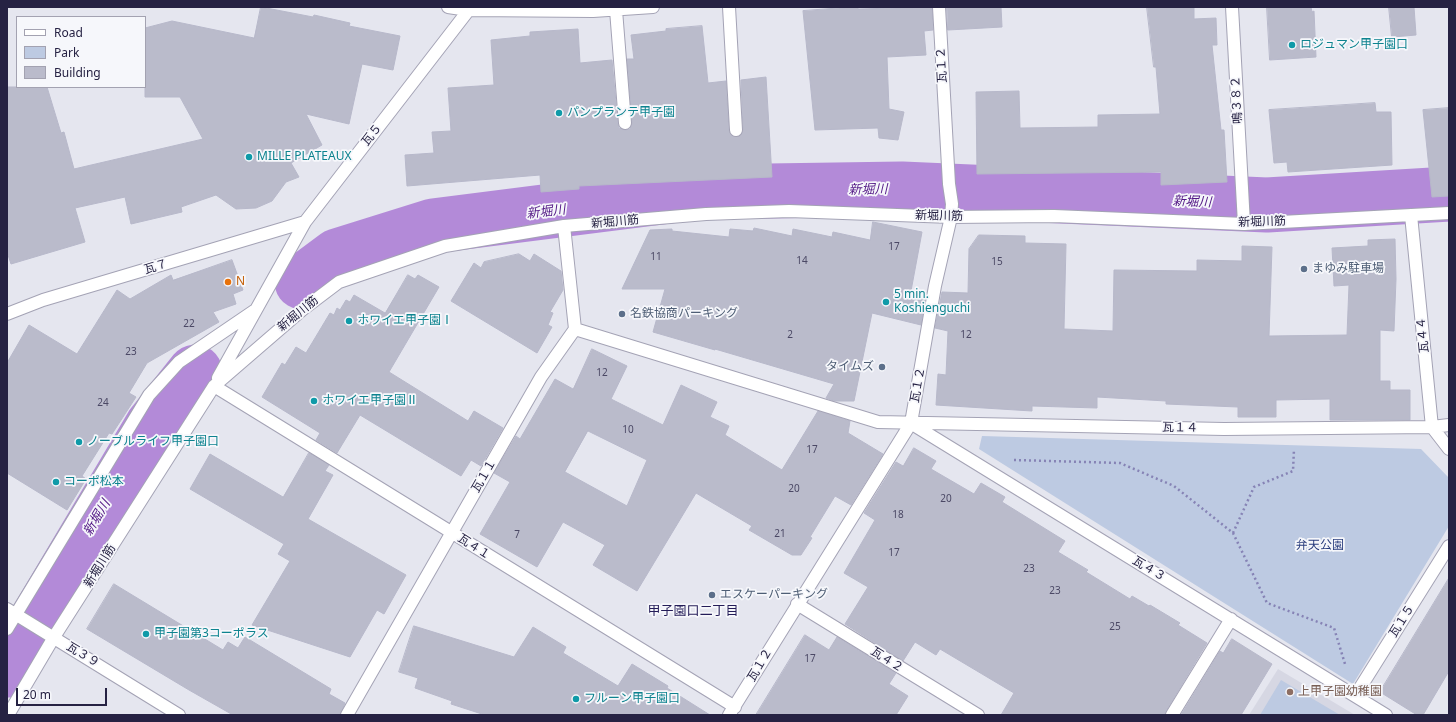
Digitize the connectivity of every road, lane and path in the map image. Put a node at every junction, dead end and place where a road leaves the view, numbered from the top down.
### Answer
1 (448, 7) edge
2 (653, 7) edge
3 (729, 7) edge
4 (939, 7) edge
5 (1232, 7) edge
6 (470, 9) edge
7 (616, 10) junction
8 (624, 123) dead end
9 (736, 130) dead end
10 (1449, 212) edge
11 (1411, 215) junction
12 (951, 217) junction
13 (305, 222) junction
14 (1244, 224) junction
15 (564, 226) junction
16 (257, 309) junction
17 (7, 314) edge
18 (574, 328) junction
19 (214, 386) junction
20 (911, 423) junction
21 (1449, 425) edge
22 (1432, 427) junction
23 (1295, 429) junction
24 (1449, 449) edge
25 (999, 477) junction
26 (452, 533) junction
27 (1233, 533) junction
28 (1449, 546) edge
29 (797, 604) junction
30 (15, 614) edge
31 (1231, 619) junction
32 (7, 629) edge
33 (54, 637) junction
34 (1355, 696) junction
35 (732, 711) edge
36 (8, 715) edge
37 (179, 715) edge
38 (347, 715) edge
39 (978, 715) edge
40 (1172, 715) edge
41 (1386, 715) edge

1 - 6 street
2 - 7 street
3 - 9 street
4 - 12 street, 瓦１２
5 - 14 street, 鳴３８２
6 - 7 street
6 - 13 street, 瓦５
7 - 8 street
10 - 11 street, 新堀川筋
11 - 14 street, 新堀川筋
11 - 22 street, 瓦４４
12 - 14 street, 新堀川筋
12 - 15 street, 新堀川筋
12 - 20 street, 瓦１２
13 - 16 street, 瓦５
13 - 17 street, 瓦７
15 - 18 street
15 - 19 street, 新堀川筋
16 - 19 street, 瓦５
16 - 30 street
18 - 20 street, 瓦１４
18 - 26 street, 瓦１１
19 - 26 street, 瓦４１
19 - 33 street, 新堀川筋
20 - 23 street, 瓦１４
20 - 25 street, 瓦４３
20 - 29 street, 瓦１２
21 - 22 street, 瓦１４
22 - 23 street, 瓦１４
22 - 24 street
23 - 27 path
25 - 27 path
25 - 31 street, 瓦４３
26 - 35 street, 瓦４１
26 - 38 street, 瓦１１
27 - 34 path
28 - 34 street, 瓦１５
29 - 35 street, 瓦１２
29 - 39 street, 瓦４２
30 - 32 street
30 - 33 street, 瓦３９
31 - 34 street, 瓦４３
31 - 40 street
33 - 36 street, 新堀川筋
33 - 37 street, 瓦３９
34 - 41 street, 瓦４３

